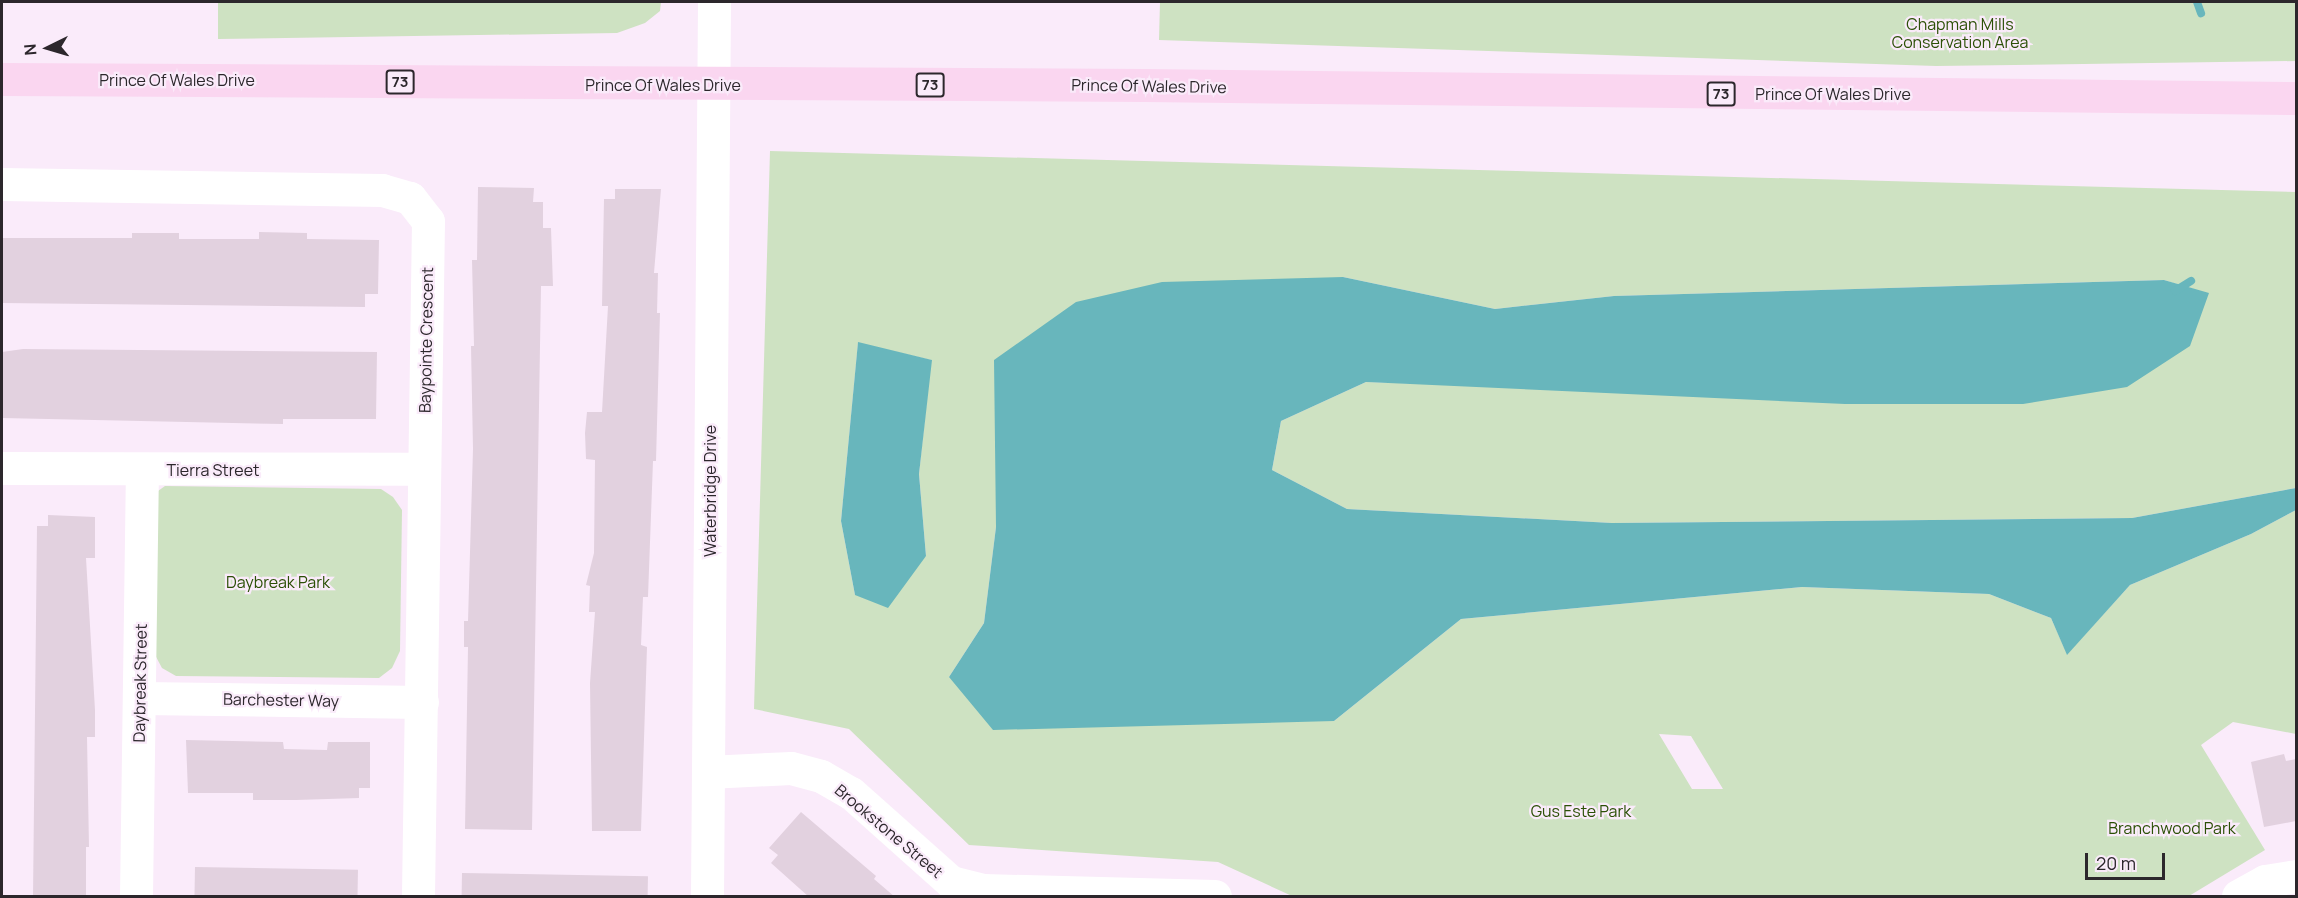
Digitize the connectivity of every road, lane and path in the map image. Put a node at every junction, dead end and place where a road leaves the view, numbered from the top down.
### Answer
1 (714, 2) edge
2 (2, 79) edge
3 (715, 85) junction
4 (2296, 98) edge
5 (2, 184) edge
6 (2, 468) edge
7 (424, 469) junction
8 (142, 470) junction
9 (141, 698) junction
10 (422, 702) junction
11 (708, 772) junction
12 (2296, 876) edge
13 (136, 897) edge
14 (417, 897) edge
15 (707, 897) edge
16 (1215, 897) edge
17 (2238, 897) edge

1 - 3 street, Waterbridge Drive
2 - 3 main road, Prince Of Wales Drive / 73
3 - 4 main road, Prince Of Wales Drive / 73
3 - 11 street, Waterbridge Drive
5 - 7 street, Baypointe Crescent
6 - 8 street, Tierra Street
7 - 8 street, Tierra Street
7 - 10 street, Baypointe Crescent
8 - 9 street, Daybreak Street
9 - 10 street, Barchester Way
9 - 13 street, Daybreak Street
10 - 14 street, Baypointe Crescent
11 - 15 street, Waterbridge Drive
11 - 16 street, Brookstone Street
12 - 17 street

